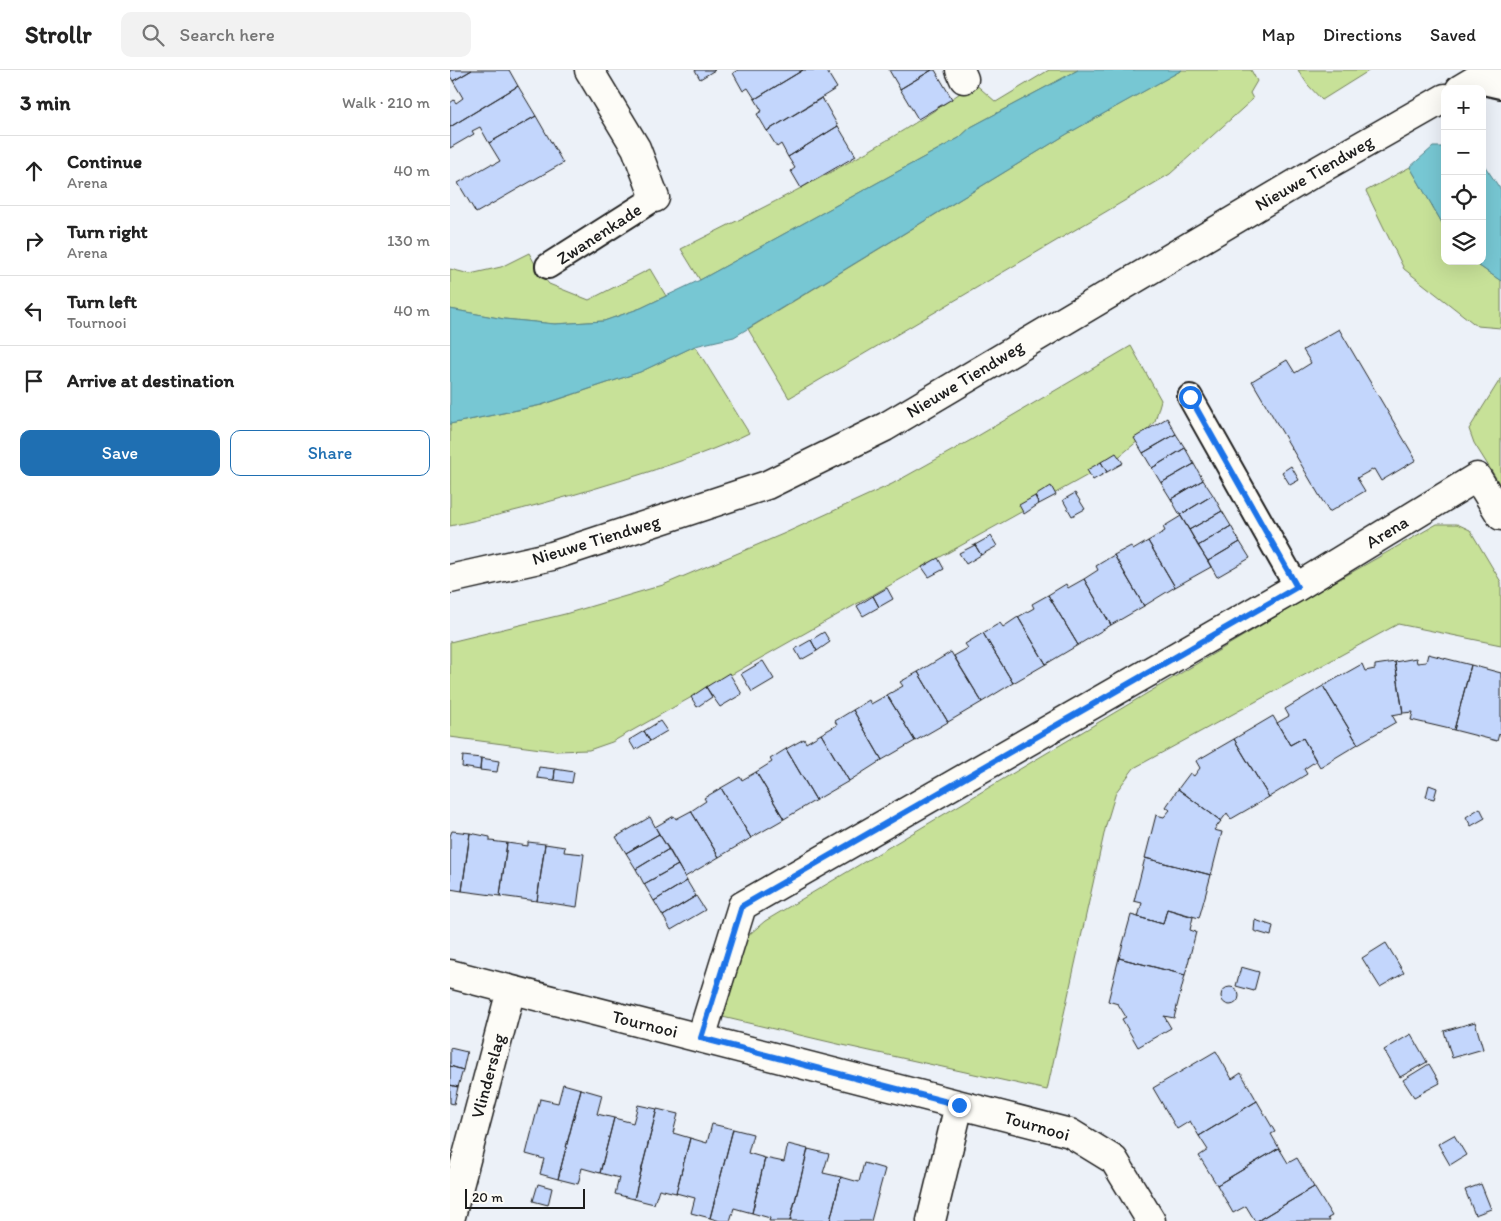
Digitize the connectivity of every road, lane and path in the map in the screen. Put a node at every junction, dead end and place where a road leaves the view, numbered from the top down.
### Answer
1 (589, 70) edge
2 (1441, 100) edge
3 (655, 198) joint
4 (548, 266) dead end
5 (1190, 397) dead end
6 (1501, 516) edge
7 (450, 579) edge
8 (1297, 587) junction
9 (450, 974) edge
10 (511, 990) junction
11 (701, 1038) junction
12 (959, 1105) junction
13 (450, 1220) edge
14 (930, 1221) edge
15 (1152, 1221) edge

1 - 3 street, Zwanenkade
2 - 7 street, Nieuwe Tiendweg
3 - 4 lane, Zwanenkade
5 - 8 lane
6 - 8 street, Arena
8 - 11 street, Arena
9 - 10 street, Tournooi
10 - 11 street, Tournooi
10 - 13 street, Vlinderslag
11 - 12 street, Tournooi
12 - 14 street
12 - 15 street, Tournooi

